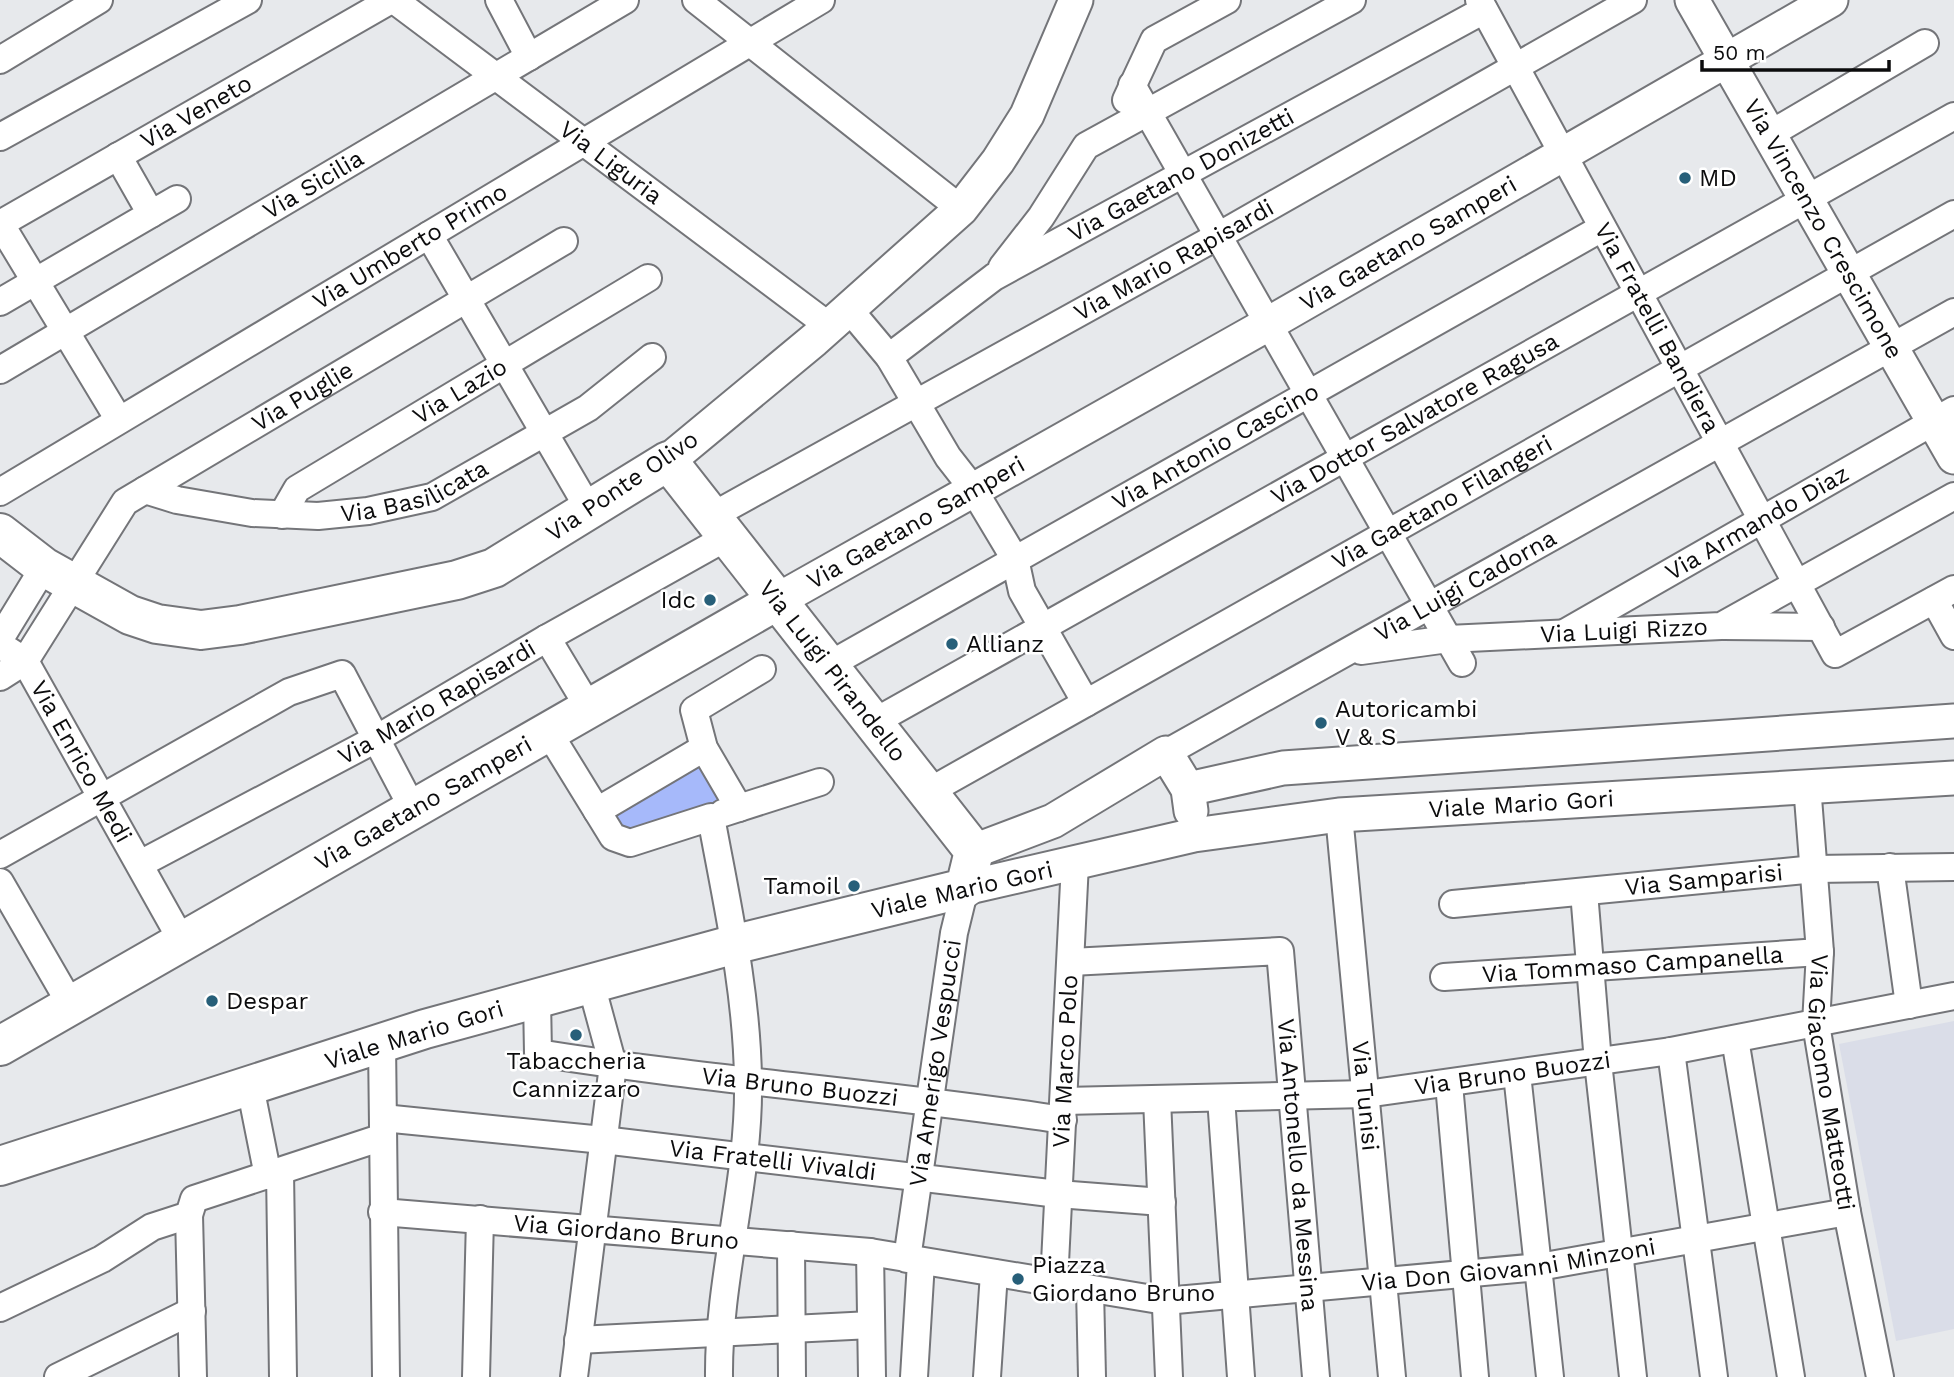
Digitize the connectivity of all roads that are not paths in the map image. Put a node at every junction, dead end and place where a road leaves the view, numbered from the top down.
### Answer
1 (99, 0) edge
2 (248, 0) edge
3 (393, 0) edge
4 (499, 0) edge
5 (625, 0) edge
6 (696, 0) edge
7 (821, 0) edge
8 (1076, 0) edge
9 (1227, 0) edge
10 (1352, 0) edge
11 (1633, 0) edge
12 (1692, 0) edge
13 (1831, 0) edge
14 (1482, 5) edge
15 (1592, 10) edge
16 (749, 43) junction
17 (1925, 43) dead end
18 (529, 57) junction
19 (1728, 59) junction
20 (0, 60) edge
21 (1514, 65) junction
22 (496, 75) junction
23 (1132, 85) junction
24 (1147, 111) junction
25 (1954, 116) edge
26 (1112, 130) junction
27 (1770, 134) junction
28 (0, 136) edge
29 (584, 142) junction
30 (1562, 154) junction
31 (118, 156) junction
32 (1183, 174) junction
33 (1806, 198) junction
34 (177, 199) dead end
35 (961, 209) junction
36 (151, 214) junction
37 (1954, 214) edge
38 (0, 223) edge
39 (1602, 228) junction
40 (429, 235) junction
41 (1218, 236) junction
42 (564, 241) dead end
43 (1850, 273) junction
44 (994, 277) junction
45 (648, 278) dead end
46 (35, 281) junction
47 (1638, 293) junction
48 (466, 299) junction
49 (0, 302) edge
50 (1954, 312) edge
51 (838, 317) junction
52 (1268, 324) junction
53 (65, 331) junction
54 (1891, 347) junction
55 (652, 357) dead end
56 (889, 357) junction
57 (505, 366) junction
58 (1679, 368) junction
59 (0, 370) edge
60 (1308, 394) junction
61 (917, 404) junction
62 (1944, 416) edge
63 (119, 420) junction
64 (544, 433) junction
65 (1720, 443) junction
66 (1954, 457) edge
67 (1345, 458) junction
68 (668, 461) junction
69 (973, 489) junction
70 (145, 490) junction
71 (0, 492) edge
72 (1954, 496) edge
73 (590, 511) junction
74 (282, 515) junction
75 (1762, 520) junction
76 (720, 526) junction
77 (0, 533) edge
78 (1388, 533) junction
79 (1015, 559) junction
80 (59, 576) junction
81 (1797, 584) junction
82 (1944, 594) edge
83 (778, 600) junction
84 (1429, 606) junction
85 (1721, 626) junction
86 (1043, 627) junction
87 (1821, 627) junction
88 (1562, 634) junction
89 (1954, 635) edge
90 (547, 638) junction
91 (0, 639) edge
92 (1448, 639) junction
93 (0, 645) edge
94 (1345, 653) junction
95 (25, 661) junction
96 (1462, 663) dead end
97 (829, 665) junction
98 (762, 669) dead end
99 (0, 677) edge
100 (1086, 703) junction
101 (589, 708) junction
102 (1954, 721) edge
103 (874, 722) junction
104 (549, 733) junction
105 (376, 739) junction
106 (704, 748) junction
107 (1166, 753) junction
108 (1954, 778) edge
109 (820, 782) dead end
110 (1807, 785) junction
111 (1188, 789) junction
112 (929, 792) junction
113 (102, 797) junction
114 (739, 808) junction
115 (413, 809) junction
116 (597, 811) junction
117 (1339, 815) junction
118 (711, 817) junction
119 (1194, 835) junction
120 (974, 851) junction
121 (0, 855) edge
122 (1075, 863) junction
123 (140, 864) junction
124 (1890, 867) junction
125 (1954, 867) edge
126 (1815, 869) junction
127 (0, 882) edge
128 (965, 888) junction
129 (1584, 892) junction
130 (1453, 904) dead end
131 (183, 941) junction
132 (736, 944) junction
133 (1820, 952) junction
134 (1071, 962) junction
135 (1589, 968) junction
136 (1444, 977) dead end
137 (591, 984) junction
138 (1954, 996) edge
139 (537, 999) junction
140 (71, 1005) junction
141 (1909, 1005) junction
142 (1816, 1024) junction
143 (1735, 1039) junction
144 (382, 1042) junction
145 (0, 1045) edge
146 (1671, 1051) junction
147 (1598, 1062) junction
148 (612, 1065) junction
149 (1517, 1074) junction
150 (748, 1081) junction
151 (1449, 1084) junction
152 (250, 1086) junction
153 (1366, 1094) junction
154 (1292, 1096) junction
155 (1221, 1098) junction
156 (930, 1099) junction
157 (1157, 1099) junction
158 (1064, 1110) junction
159 (383, 1128) junction
160 (603, 1140) junction
161 (743, 1157) junction
162 (0, 1167) edge
163 (274, 1174) junction
164 (918, 1178) junction
165 (1058, 1194) junction
166 (1162, 1202) junction
167 (383, 1212) junction
168 (1847, 1212) junction
169 (189, 1214) junction
170 (480, 1219) junction
171 (1767, 1227) junction
172 (592, 1228) junction
173 (731, 1240) junction
174 (1696, 1241) junction
175 (790, 1245) junction
176 (870, 1252) junction
177 (912, 1254) junction
178 (1619, 1254) junction
179 (1539, 1267) junction
180 (1054, 1271) junction
181 (994, 1273) junction
182 (1464, 1276) junction
183 (1385, 1283) junction
184 (1090, 1289) junction
185 (1309, 1290) junction
186 (1234, 1296) junction
187 (1166, 1301) junction
188 (0, 1308) edge
189 (192, 1311) junction
190 (871, 1325) junction
191 (791, 1329) junction
192 (719, 1333) junction
193 (578, 1340) junction
194 (58, 1377) edge
195 (193, 1377) edge
196 (283, 1377) edge
197 (386, 1377) edge
198 (476, 1377) edge
199 (574, 1377) edge
200 (719, 1377) edge
201 (792, 1377) edge
202 (872, 1377) edge
203 (914, 1377) edge
204 (987, 1377) edge
205 (1092, 1377) edge
206 (1169, 1377) edge
207 (1241, 1377) edge
208 (1316, 1377) edge
209 (1392, 1377) edge
210 (1475, 1377) edge
211 (1550, 1377) edge
212 (1633, 1377) edge
213 (1714, 1377) edge
214 (1791, 1377) edge
215 (1880, 1377) edge

1 - 20 street
2 - 28 street
3 - 22 street, Via Liguria
3 - 31 street, Via Veneto
4 - 18 street
5 - 18 street, Via Sicilia
6 - 16 street
7 - 16 street, Via Umberto Primo
8 - 35 street, Via Ponte Olivo
9 - 23 street
10 - 24 street
11 - 15 street, Via Mario Rapisardi
12 - 19 street, Via Vincenzo Crescimone
13 - 19 street, Via Gaetano Samperi
14 - 21 street, Via Fratelli Bandiera
14 - 32 street, Via Gaetano Donizetti
15 - 21 street, Via Mario Rapisardi
16 - 29 street, Via Umberto Primo
16 - 35 street
17 - 27 street
18 - 22 street, Via Sicilia
19 - 27 street, Via Vincenzo Crescimone
19 - 30 street, Via Gaetano Samperi
21 - 30 street, Via Fratelli Bandiera
21 - 41 street, Via Mario Rapisardi
22 - 29 street, Via Liguria
22 - 53 street, Via Sicilia
23 - 24 street
23 - 26 street
24 - 26 street
24 - 32 street
25 - 33 street, Via Dottor Salvatore Ragusa
26 - 44 street
27 - 33 street, Via Vincenzo Crescimone
29 - 40 street, Via Umberto Primo
29 - 51 street, Via Liguria
30 - 39 street, Via Fratelli Bandiera
30 - 52 street, Via Gaetano Samperi
31 - 36 street
31 - 38 street, Via Veneto
32 - 41 street
32 - 44 street, Via Gaetano Donizetti
33 - 43 street, Via Vincenzo Crescimone
33 - 47 street, Via Dottor Salvatore Ragusa
34 - 36 street
35 - 51 street, Via Ponte Olivo
36 - 46 street
37 - 43 street, Via Gaetano Filangeri
38 - 46 street
39 - 47 street, Via Fratelli Bandiera
39 - 60 street, Via Antonio Cascino
40 - 48 street
40 - 63 street, Via Umberto Primo
41 - 52 street
41 - 61 street, Via Mario Rapisardi
42 - 48 street, Via Puglie
43 - 54 street, Via Vincenzo Crescimone
43 - 58 street, Via Gaetano Filangeri
44 - 56 street, Via Gaetano Donizetti
45 - 57 street, Via Lazio
46 - 49 street
46 - 53 street
47 - 58 street, Via Fratelli Bandiera
47 - 67 street, Via Dottor Salvatore Ragusa
48 - 57 street
48 - 70 street, Via Puglie
50 - 54 street, Via Luigi Cadorna
51 - 56 street, Via Liguria
51 - 68 street, Via Ponte Olivo
52 - 60 street
52 - 69 street, Via Gaetano Samperi
53 - 59 street, Via Sicilia
53 - 63 street
54 - 62 street, Via Vincenzo Crescimone
54 - 65 street, Via Luigi Cadorna
55 - 64 street, Via Basilicata
56 - 61 street, Via Liguria
57 - 64 street
57 - 74 street, Via Lazio
58 - 65 street, Via Fratelli Bandiera
58 - 78 street, Via Gaetano Filangeri
60 - 67 street
60 - 79 street, Via Antonio Cascino
61 - 69 street, Via Liguria
61 - 76 street, Via Mario Rapisardi
62 - 66 street, Via Vincenzo Crescimone
62 - 75 street, Via Armando Diaz
63 - 71 street, Via Umberto Primo
64 - 73 street
64 - 74 street, Via Basilicata
65 - 75 street, Via Fratelli Bandiera
65 - 84 street, Via Luigi Cadorna
67 - 78 street
67 - 86 street, Via Dottor Salvatore Ragusa
68 - 73 main road, Via Ponte Olivo
68 - 76 main road, Via Luigi Pirandello
69 - 79 street, Via Liguria
69 - 83 street, Via Gaetano Samperi
70 - 74 street, Via Basilicata
70 - 80 street, Via Puglie
72 - 81 street, Via Luigi Rizzo
73 - 80 main road, Via Ponte Olivo
75 - 81 street, Via Fratelli Bandiera
75 - 88 street, Via Armando Diaz
76 - 83 main road, Via Luigi Pirandello
76 - 90 street, Via Mario Rapisardi
77 - 80 main road, Via Ponte Olivo
78 - 84 street
78 - 100 street, Via Gaetano Filangeri
79 - 86 street, Via Liguria
79 - 97 street, Via Antonio Cascino
80 - 91 street
80 - 95 street, Via Enrico Medi
81 - 85 street, Via Luigi Rizzo
81 - 87 street, Via Fratelli Bandiera
82 - 87 street, Via Fratelli Bandiera
82 - 89 street
83 - 97 main road, Via Luigi Pirandello
83 - 101 main road, Via Gaetano Samperi
84 - 92 street
84 - 94 street, Via Luigi Cadorna
85 - 87 street
85 - 88 street, Via Luigi Rizzo
86 - 100 street, Via Liguria
86 - 103 street, Via Dottor Salvatore Ragusa
88 - 92 street, Via Luigi Rizzo
90 - 101 street
90 - 105 street, Via Mario Rapisardi
92 - 94 street, Via Luigi Rizzo
92 - 96 street
93 - 95 street
94 - 107 street, Via Luigi Cadorna
95 - 99 street
95 - 113 street, Via Enrico Medi
97 - 103 main road, Via Luigi Pirandello
98 - 106 street
100 - 112 street, Via Gaetano Filangeri
101 - 104 main road, Via Gaetano Samperi
102 - 111 street
103 - 112 main road, Via Luigi Pirandello
104 - 115 main road, Via Gaetano Samperi
104 - 116 street
105 - 113 street
105 - 115 street
105 - 123 street, Via Mario Rapisardi
106 - 114 street
106 - 116 street
107 - 111 street
107 - 120 street, Via Luigi Cadorna
108 - 110 street, Viale Mario Gori
109 - 114 street
110 - 117 street, Viale Mario Gori
110 - 126 street, Via Giacomo Matteotti
111 - 119 street
112 - 120 main road, Via Luigi Pirandello
113 - 121 street
113 - 123 street, Via Enrico Medi
114 - 118 street
115 - 131 main road, Via Gaetano Samperi
116 - 118 street
117 - 119 street, Viale Mario Gori
117 - 153 street, Via Tunisi
118 - 132 street
119 - 122 street, Viale Mario Gori
120 - 128 main road
122 - 128 street, Viale Mario Gori
122 - 134 street, Via Marco Polo
123 - 131 street, Via Enrico Medi
124 - 125 street, Via Samparisi
124 - 126 street, Via Samparisi
124 - 141 street
126 - 129 street, Via Samparisi
126 - 133 street, Via Giacomo Matteotti
127 - 140 street
128 - 132 main road, Viale Mario Gori
128 - 156 street, Via Amerigo Vespucci
129 - 130 street, Via Samparisi
129 - 135 street
131 - 140 main road, Via Gaetano Samperi
132 - 137 main road, Viale Mario Gori
132 - 150 street
133 - 135 street, Via Tommaso Campanella
133 - 142 street, Via Giacomo Matteotti
134 - 154 street, Via Antonello da Messina
134 - 158 street, Via Marco Polo
135 - 136 street, Via Tommaso Campanella
135 - 147 street
137 - 139 main road, Viale Mario Gori
137 - 148 street
138 - 141 street, Via Bruno Buozzi
139 - 144 main road, Viale Mario Gori
139 - 148 street, Via Bruno Buozzi
140 - 145 main road, Via Gaetano Samperi
141 - 142 street, Via Bruno Buozzi
142 - 143 street, Via Bruno Buozzi
142 - 168 street, Via Giacomo Matteotti
143 - 146 street, Via Bruno Buozzi
143 - 171 street
144 - 152 main road, Viale Mario Gori
144 - 159 street
146 - 147 street, Via Bruno Buozzi
146 - 174 street
147 - 149 street, Via Bruno Buozzi
147 - 178 street
148 - 150 street, Via Bruno Buozzi
148 - 160 street
149 - 151 street, Via Bruno Buozzi
149 - 179 street
150 - 156 street, Via Bruno Buozzi
150 - 161 street
151 - 153 street, Via Bruno Buozzi
151 - 182 street
152 - 162 main road, Viale Mario Gori
152 - 163 street
153 - 154 street, Via Bruno Buozzi
153 - 183 street, Via Tunisi
154 - 155 street, Via Bruno Buozzi
154 - 185 street, Via Antonello da Messina
155 - 157 street, Via Bruno Buozzi
155 - 186 street
156 - 158 street, Via Bruno Buozzi
156 - 164 street, Via Amerigo Vespucci
157 - 158 street, Via Bruno Buozzi
157 - 166 street
158 - 165 street, Via Marco Polo
159 - 160 street, Via Fratelli Vivaldi
159 - 163 street, Via Fratelli Vivaldi
159 - 167 street
160 - 161 street, Via Fratelli Vivaldi
160 - 172 street
161 - 164 street, Via Fratelli Vivaldi
161 - 173 street
163 - 169 street, Via Fratelli Vivaldi
163 - 196 street
164 - 165 street, Via Fratelli Vivaldi
164 - 177 street, Via Amerigo Vespucci
165 - 166 street, Via Fratelli Vivaldi
165 - 180 street, Via Marco Polo
166 - 187 street
167 - 170 street, Via Giordano Bruno
167 - 197 street
168 - 171 street, Via Don Giovanni Minzoni
168 - 215 street, Via Giacomo Matteotti
169 - 188 street, Via Fratelli Vivaldi
169 - 189 street
170 - 172 street, Via Giordano Bruno
170 - 198 street
171 - 174 street, Via Don Giovanni Minzoni
171 - 214 street
172 - 173 street, Via Giordano Bruno
172 - 193 street
173 - 175 street, Via Giordano Bruno
173 - 192 street
174 - 178 street, Via Don Giovanni Minzoni
174 - 213 street
175 - 176 street, Via Giordano Bruno
175 - 191 street
176 - 177 street, Via Giordano Bruno
176 - 190 street
177 - 181 street, Via Giordano Bruno
177 - 203 street, Via Amerigo Vespucci
178 - 179 street, Via Don Giovanni Minzoni
178 - 212 street
179 - 182 street, Via Don Giovanni Minzoni
179 - 211 street
180 - 181 street, Via Don Giovanni Minzoni
180 - 184 street, Via Don Giovanni Minzoni
181 - 204 street
182 - 183 street, Via Don Giovanni Minzoni
182 - 210 street
183 - 185 street, Via Don Giovanni Minzoni
183 - 209 street, Via Tunisi
184 - 187 street, Via Don Giovanni Minzoni
184 - 205 street
185 - 186 street, Via Don Giovanni Minzoni
185 - 208 street, Via Antonello da Messina
186 - 187 street, Via Don Giovanni Minzoni
186 - 207 street
187 - 206 street
189 - 194 street
189 - 195 street
190 - 191 street
190 - 202 street
191 - 192 street
191 - 201 street
192 - 193 street
192 - 200 street
193 - 199 street

